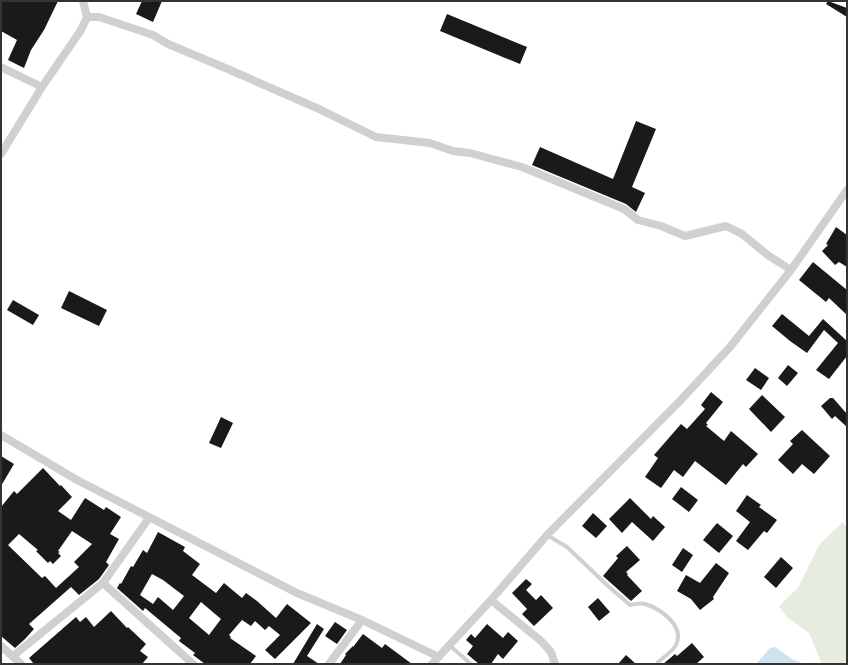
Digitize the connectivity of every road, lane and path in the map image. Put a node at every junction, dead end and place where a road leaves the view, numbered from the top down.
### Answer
1 (83, 1) edge
2 (86, 17) junction
3 (1, 67) edge
4 (42, 87) junction
5 (1, 154) edge
6 (847, 190) edge
7 (791, 270) junction
8 (1, 435) edge
9 (149, 518) junction
10 (547, 535) junction
11 (103, 583) junction
12 (491, 600) junction
13 (362, 620) junction
14 (449, 645) junction
15 (1, 646) edge
16 (13, 656) junction
17 (439, 657) junction
18 (658, 662) dead end
19 (21, 664) edge
20 (193, 664) edge
21 (330, 664) edge
22 (432, 664) edge
23 (471, 664) edge
24 (555, 664) edge

1 - 2 street
2 - 4 street
2 - 7 street
3 - 4 street
4 - 5 street
6 - 7 street
7 - 10 street
8 - 9 street
9 - 11 street
9 - 13 street
10 - 12 street
10 - 18 lane
11 - 16 street
11 - 20 street
12 - 14 street
12 - 24 street
13 - 17 street
13 - 21 street
14 - 17 street
14 - 23 lane
15 - 16 street
16 - 19 street
17 - 22 street

